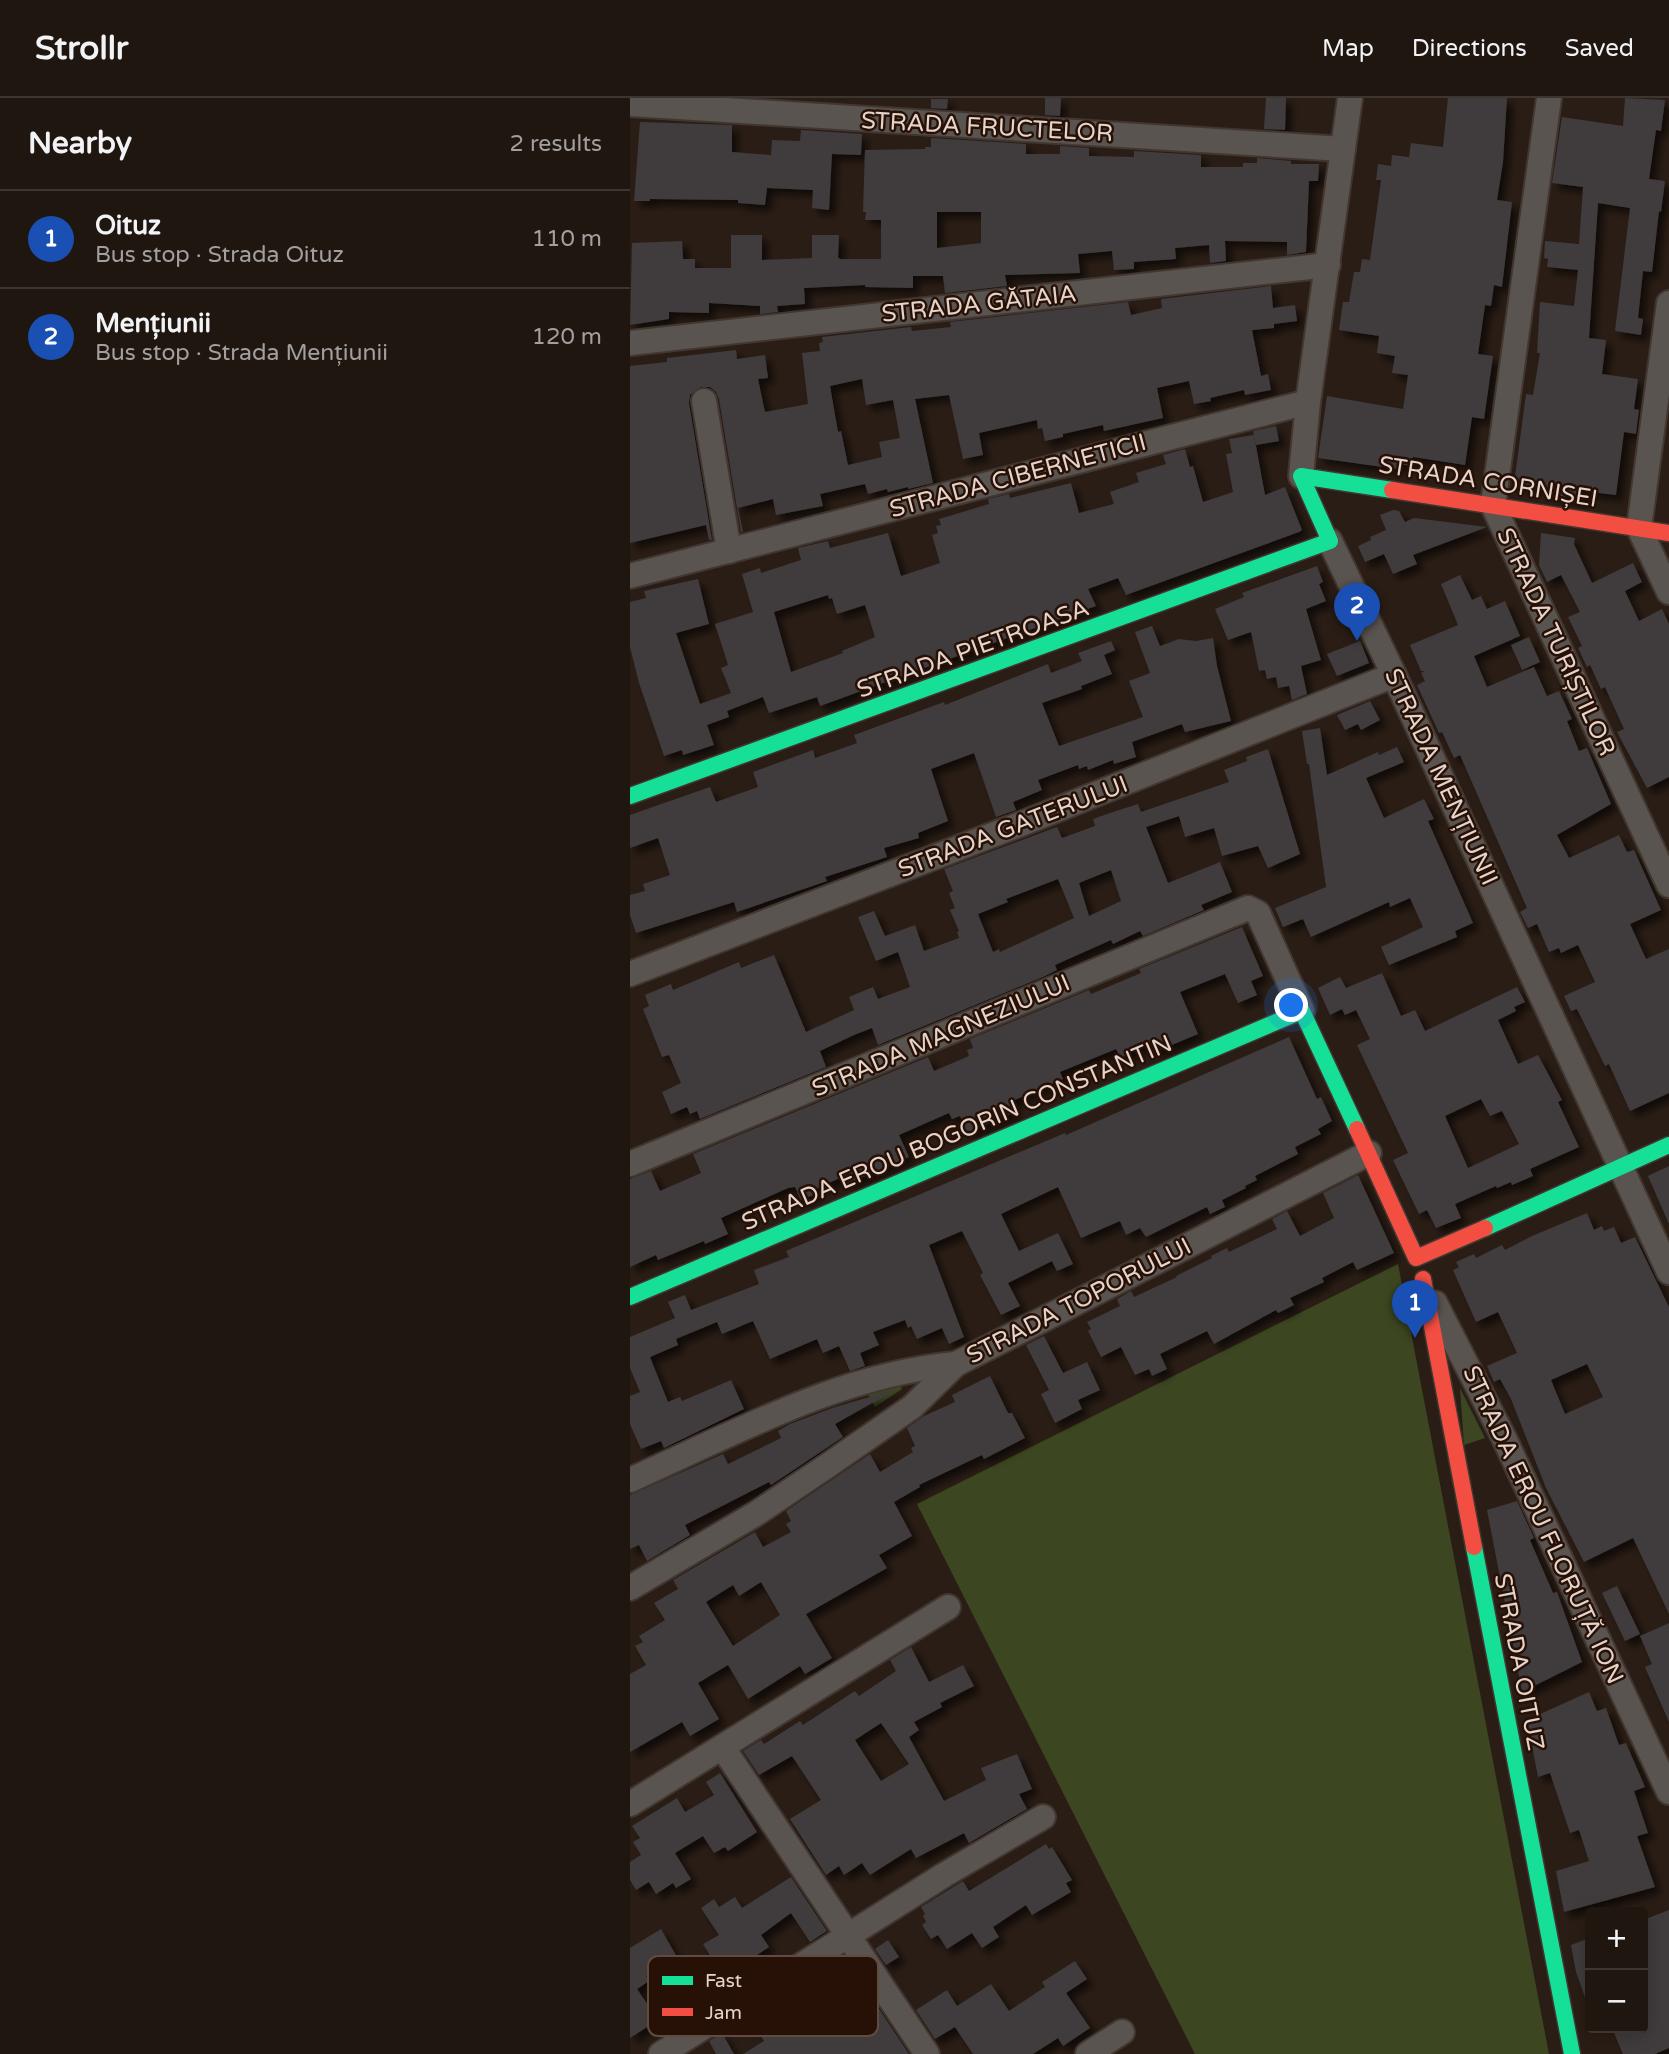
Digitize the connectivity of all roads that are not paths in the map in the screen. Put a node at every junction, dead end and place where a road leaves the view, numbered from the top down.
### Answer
1 (1350, 98) edge
2 (1549, 98) edge
3 (630, 104) edge
4 (1343, 149) junction
5 (1328, 265) junction
6 (1669, 303) edge
7 (630, 343) edge
8 (704, 401) dead end
9 (1308, 402) junction
10 (1301, 476) junction
11 (1493, 505) junction
12 (1639, 528) junction
13 (1669, 533) edge
14 (1330, 541) junction
15 (729, 551) junction
16 (630, 576) edge
17 (1669, 592) edge
18 (1394, 675) junction
19 (630, 796) edge
20 (1669, 885) edge
21 (630, 974) edge
22 (1302, 1011) junction
23 (1669, 1145) edge
24 (1369, 1153) junction
25 (630, 1164) edge
26 (1620, 1168) junction
27 (1420, 1268) junction
28 (1669, 1272) edge
29 (630, 1297) edge
30 (956, 1364) junction
31 (630, 1480) edge
32 (630, 1588) edge
33 (948, 1607) dead end
34 (723, 1748) junction
35 (1669, 1792) edge
36 (630, 1804) edge
37 (1043, 1817) dead end
38 (849, 1935) junction
39 (816, 1956) edge
40 (863, 1956) edge
41 (878, 1979) edge
42 (1122, 2032) dead end
43 (689, 2036) edge
44 (661, 2054) edge
45 (927, 2054) edge
46 (1088, 2054) edge
47 (1572, 2054) edge

1 - 4 street, STRADA MENȚIUNII
2 - 11 street, STRADA TURIȘTILOR
3 - 4 street, STRADA FRUCTELOR
4 - 5 street, STRADA MENȚIUNII
5 - 7 street, STRADA GĂTAIA
5 - 9 street, STRADA MENȚIUNII
6 - 12 street
8 - 15 street
9 - 10 street, STRADA MENȚIUNII
9 - 15 street, STRADA CIBERNETICII
10 - 11 street, STRADA CORNIȘEI
10 - 14 street, STRADA MENȚIUNII
11 - 12 street, STRADA CORNIȘEI
11 - 20 street, STRADA TURIȘTILOR
12 - 13 street, STRADA CORNIȘEI
12 - 17 street
14 - 18 street, STRADA MENȚIUNII
14 - 19 street, STRADA PIETROASA
15 - 16 street, STRADA CIBERNETICII
18 - 21 street, STRADA GATERULUI
18 - 26 street, STRADA MENȚIUNII
22 - 24 street, STRADA OITUZ
22 - 25 street, STRADA MAGNEZIULUI
22 - 29 street, STRADA EROU BOGORIN CONSTANTIN
23 - 26 street
24 - 27 street, STRADA OITUZ
24 - 30 street, STRADA TOPORULUI
26 - 27 street
26 - 28 street, STRADA MENȚIUNII
27 - 35 street, STRADA EROU FLORUȚĂ ION
27 - 47 street, STRADA OITUZ
30 - 31 street
30 - 32 street, STRADA TOPORULUI
33 - 34 street
34 - 36 street
34 - 38 street
37 - 38 street
38 - 39 street
38 - 40 street
41 - 45 street
42 - 46 street
43 - 44 street

